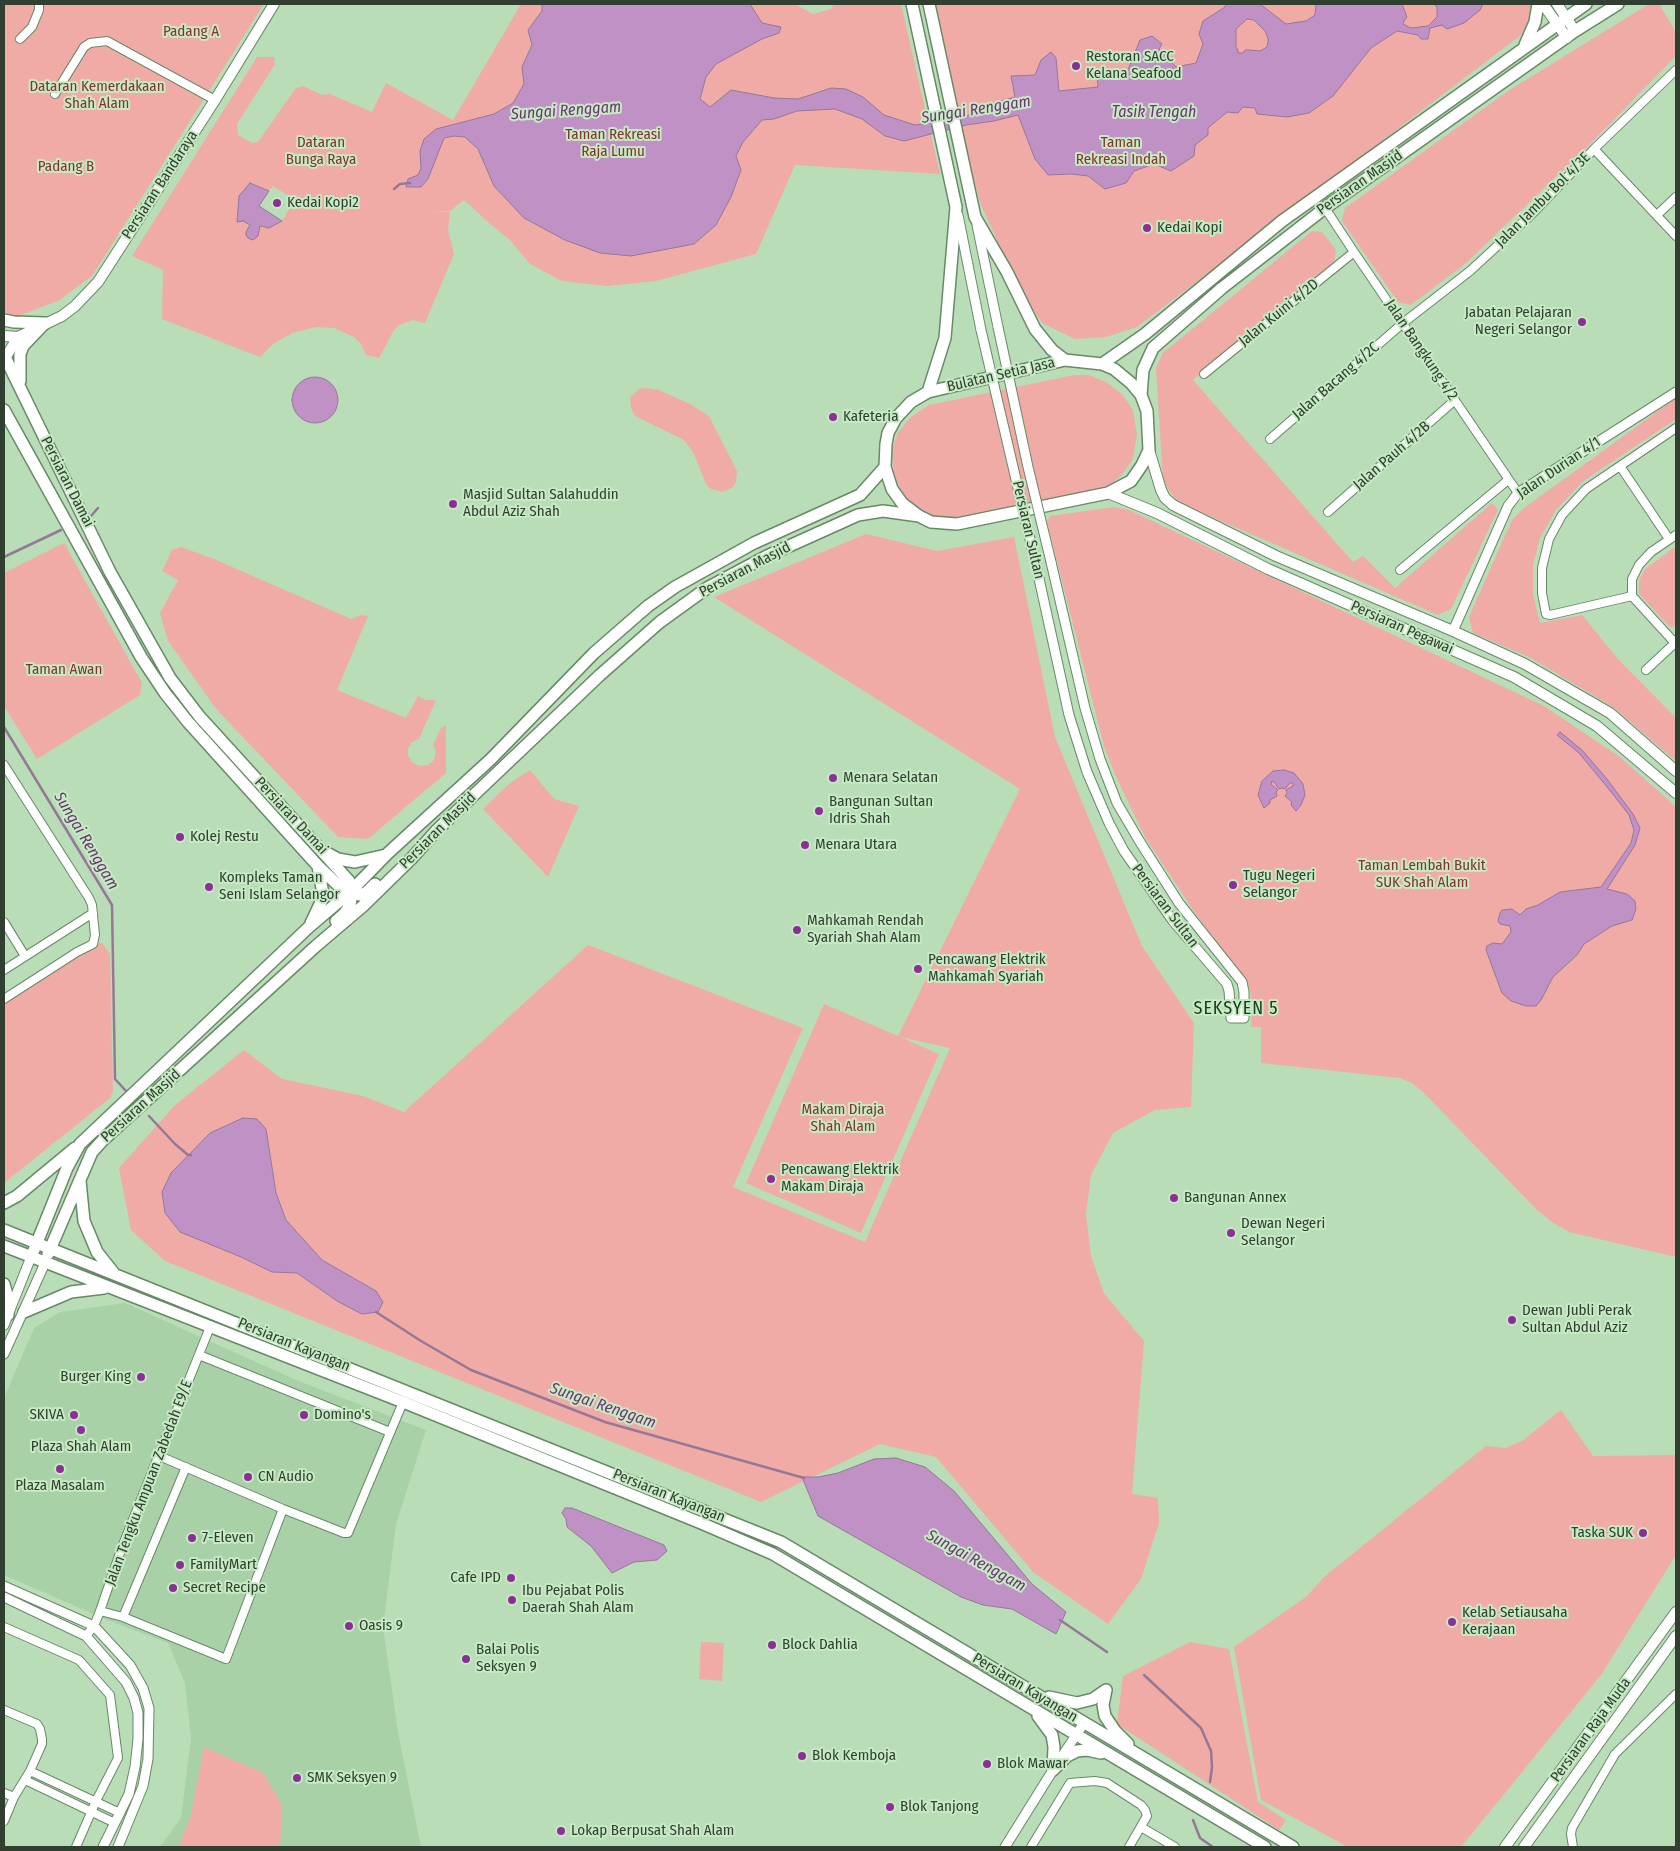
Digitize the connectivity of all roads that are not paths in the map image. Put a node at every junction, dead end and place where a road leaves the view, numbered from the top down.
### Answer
1 (39, 4) edge
2 (274, 4) edge
3 (912, 4) edge
4 (929, 4) edge
5 (1538, 4) edge
6 (1543, 4) edge
7 (1557, 4) edge
8 (1586, 4) edge
9 (1618, 4) edge
10 (1562, 21) junction
11 (1571, 34) junction
12 (20, 39) dead end
13 (1524, 47) junction
14 (1676, 70) edge
15 (54, 94) dead end
16 (215, 100) junction
17 (1594, 149) junction
18 (1676, 197) edge
19 (956, 207) junction
20 (1325, 208) junction
21 (1657, 215) junction
22 (975, 217) junction
23 (1676, 236) edge
24 (1354, 252) junction
25 (4, 320) edge
26 (45, 323) junction
27 (1403, 323) junction
28 (4, 336) edge
29 (18, 337) junction
30 (4, 358) edge
31 (1065, 360) junction
32 (1102, 364) junction
33 (1204, 374) dead end
34 (928, 392) junction
35 (1676, 392) edge
36 (22, 393) junction
37 (1141, 395) junction
38 (1455, 400) junction
39 (4, 411) edge
40 (1676, 428) edge
41 (1270, 439) dead end
42 (1149, 450) junction
43 (885, 466) junction
44 (1620, 466) junction
45 (1508, 480) junction
46 (1108, 493) junction
47 (1518, 493) junction
48 (1328, 512) dead end
49 (919, 516) junction
50 (1673, 537) edge
51 (1400, 570) dead end
52 (1632, 596) junction
53 (1453, 631) junction
54 (1676, 642) edge
55 (1646, 670) dead end
56 (170, 678) junction
57 (164, 690) junction
58 (4, 765) edge
59 (1676, 771) edge
60 (1676, 793) edge
61 (437, 830) junction
62 (321, 849) junction
63 (387, 854) junction
64 (318, 866) junction
65 (350, 892) junction
66 (93, 913) junction
67 (4, 922) edge
68 (309, 927) junction
69 (316, 946) junction
70 (25, 956) junction
71 (4, 970) edge
72 (4, 999) edge
73 (80, 1144) junction
74 (80, 1179) junction
75 (4, 1203) edge
76 (4, 1230) edge
77 (36, 1243) junction
78 (4, 1246) edge
79 (50, 1249) junction
80 (31, 1257) junction
81 (45, 1263) junction
82 (114, 1273) junction
83 (4, 1284) edge
84 (108, 1287) junction
85 (24, 1312) junction
86 (6, 1320) edge
87 (210, 1327) junction
88 (4, 1354) edge
89 (199, 1355) junction
90 (403, 1402) junction
91 (390, 1432) junction
92 (157, 1455) junction
93 (186, 1467) junction
94 (283, 1509) junction
95 (4, 1586) edge
96 (4, 1597) edge
97 (100, 1611) junction
98 (1676, 1612) edge
99 (124, 1617) junction
100 (94, 1626) junction
101 (4, 1627) edge
102 (86, 1636) junction
103 (1676, 1636) edge
104 (1036, 1693) junction
105 (1676, 1694) edge
106 (1028, 1708) junction
107 (4, 1710) edge
108 (1084, 1724) junction
109 (1076, 1735) junction
110 (1112, 1755) junction
111 (1147, 1760) junction
112 (1053, 1770) junction
113 (30, 1771) junction
114 (25, 1780) junction
115 (4, 1793) edge
116 (14, 1797) junction
117 (96, 1801) junction
118 (92, 1812) junction
119 (120, 1813) junction
120 (4, 1821) edge
121 (115, 1823) junction
122 (1141, 1827) junction
123 (76, 1847) edge
124 (103, 1847) edge
125 (118, 1847) edge
126 (1005, 1847) edge
127 (1031, 1847) edge
128 (1129, 1847) edge
129 (1175, 1847) edge
130 (1265, 1847) edge
131 (1293, 1847) edge
132 (1505, 1847) edge
133 (1524, 1847) edge
134 (1573, 1847) edge

1 - 12 street
2 - 16 main road, Persiaran Bandaraya
3 - 19 main road, Persiaran Sultan
4 - 22 main road, Persiaran Sultan
5 - 13 main road
6 - 10 main road
7 - 10 main road
8 - 10 main road, Persiaran Masjid
9 - 11 main road, Persiaran Masjid
10 - 11 main road
10 - 13 main road, Persiaran Masjid
11 - 20 main road, Persiaran Masjid
13 - 32 main road, Persiaran Masjid
14 - 17 street, Jalan Jambu Bol 4/3E
15 - 16 street
16 - 26 main road, Persiaran Bandaraya
17 - 21 street
17 - 27 street, Jalan Jambu Bol 4/3E
18 - 21 street
19 - 22 street, Persiaran Sultan, bridge
19 - 34 main road
20 - 24 street, Jalan Bangkung 4/2
20 - 37 main road, Persiaran Masjid
21 - 23 street
22 - 31 main road
24 - 27 street, Jalan Bangkung 4/2
24 - 33 street, Jalan Kuini 4/2D
25 - 26 main road
26 - 29 main road, Persiaran Bandaraya
26 - 36 main road
27 - 38 street, Jalan Bangkung 4/2
27 - 41 street, Jalan Bacang 4/2C
28 - 29 main road
29 - 30 main road
30 - 36 main road, Persiaran Damai
31 - 32 main road, Bulatan Setia Jasa
31 - 34 main road, Bulatan Setia Jasa
32 - 37 main road, Bulatan Setia Jasa
34 - 43 main road, Bulatan Setia Jasa
35 - 47 street, Jalan Durian 4/1
36 - 56 main road, Persiaran Damai
37 - 42 main road, Bulatan Setia Jasa
38 - 45 street, Jalan Bangkung 4/2
38 - 48 street, Jalan Pauh 4/2B
39 - 57 main road, Persiaran Damai
40 - 44 street
42 - 46 main road, Bulatan Setia Jasa
42 - 53 main road, Persiaran Pegawai
43 - 49 main road, Bulatan Setia Jasa
43 - 63 main road, Persiaran Masjid
44 - 50 street
44 - 52 street
45 - 47 street, Jalan Bangkung 4/2
45 - 51 street
46 - 49 main road, Bulatan Setia Jasa
46 - 60 main road, Persiaran Pegawai
47 - 53 street, Jalan Durian 4/1
49 - 61 main road, Persiaran Masjid
50 - 52 street
52 - 54 street
53 - 59 main road, Persiaran Pegawai
54 - 55 street
56 - 57 main road
56 - 62 main road, Persiaran Damai
57 - 64 main road, Persiaran Damai
58 - 66 street
61 - 65 main road
61 - 69 main road, Persiaran Masjid
62 - 63 main road
62 - 65 main road, Persiaran Damai
63 - 65 main road, Persiaran Masjid
64 - 65 main road, Persiaran Damai
64 - 68 main road
65 - 68 main road, Persiaran Masjid
65 - 69 main road
66 - 70 street
66 - 72 street
67 - 70 street
68 - 73 main road, Persiaran Masjid
69 - 74 main road, Persiaran Masjid
70 - 71 street
73 - 75 main road
73 - 77 main road, Persiaran Masjid
74 - 79 main road, Persiaran Masjid
74 - 82 main road
76 - 77 main road, Persiaran Kayangan
77 - 79 main road, Persiaran Kayangan
77 - 80 main road, Persiaran Masjid
78 - 80 main road, Persiaran Kayangan
79 - 81 main road, Persiaran Masjid
79 - 82 main road, Persiaran Kayangan
80 - 81 main road, Persiaran Kayangan
80 - 86 street
81 - 84 main road, Persiaran Kayangan
81 - 85 street
82 - 104 main road, Persiaran Kayangan
83 - 86 main road
84 - 85 main road
84 - 87 main road, Persiaran Kayangan
85 - 88 street
87 - 89 street, Jalan Tengku Ampuan Zabedah E9/E
87 - 90 main road, Persiaran Kayangan
89 - 91 street
89 - 92 street, Jalan Tengku Ampuan Zabedah E9/E
90 - 91 street
90 - 106 main road, Persiaran Kayangan
91 - 94 street
92 - 93 street
92 - 97 street, Jalan Tengku Ampuan Zabedah E9/E
93 - 94 street
93 - 99 street
94 - 99 street
95 - 100 street
96 - 102 street
97 - 99 street
97 - 100 street, Jalan Tengku Ampuan Zabedah E9/E
98 - 132 main road, Persiaran Raja Muda
100 - 102 street, Jalan Tengku Ampuan Zabedah E9/E
100 - 125 street
101 - 117 street
102 - 119 street
103 - 133 main road, Persiaran Raja Muda
104 - 108 main road, Persiaran Kayangan
104 - 111 main road
105 - 134 street
106 - 109 main road, Persiaran Kayangan
106 - 112 main road
107 - 113 street
108 - 109 street
108 - 111 main road, Persiaran Kayangan
109 - 110 main road, Persiaran Kayangan
109 - 112 street
110 - 112 main road
110 - 130 main road, Persiaran Kayangan
111 - 131 main road, Persiaran Kayangan
112 - 126 street
113 - 114 street
113 - 117 street
114 - 116 street
114 - 118 street
115 - 116 street
116 - 120 street
117 - 118 street
117 - 119 street
118 - 121 street
118 - 123 street
119 - 121 street
121 - 124 street
122 - 127 street
122 - 128 street
122 - 129 street

